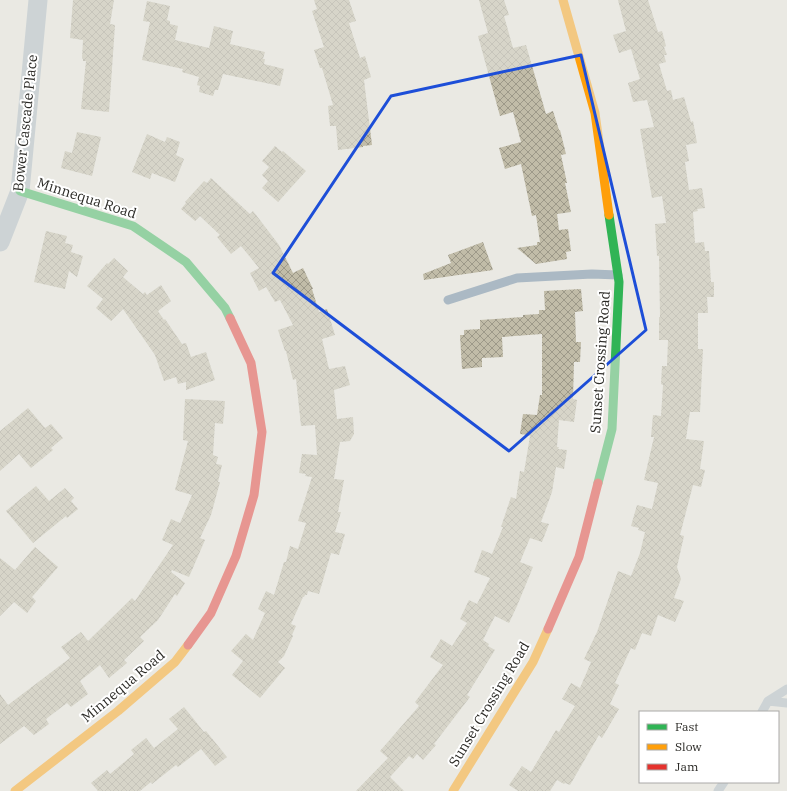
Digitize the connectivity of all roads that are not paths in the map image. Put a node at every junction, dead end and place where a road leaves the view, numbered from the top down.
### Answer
1 (38, 0) edge
2 (563, 0) edge
3 (20, 191) junction
4 (0, 242) edge
5 (618, 274) junction
6 (448, 300) dead end
7 (787, 689) edge
8 (768, 701) junction
9 (787, 703) edge
10 (763, 711) edge
11 (15, 791) edge
12 (453, 791) edge

1 - 3 street, Bower Cascade Place
2 - 5 street, Sunset Crossing Road
3 - 4 street, Bower Cascade Place
3 - 11 street, Minnequa Road
5 - 6 lane
5 - 12 street, Sunset Crossing Road
7 - 8 lane
8 - 9 lane
8 - 10 lane

